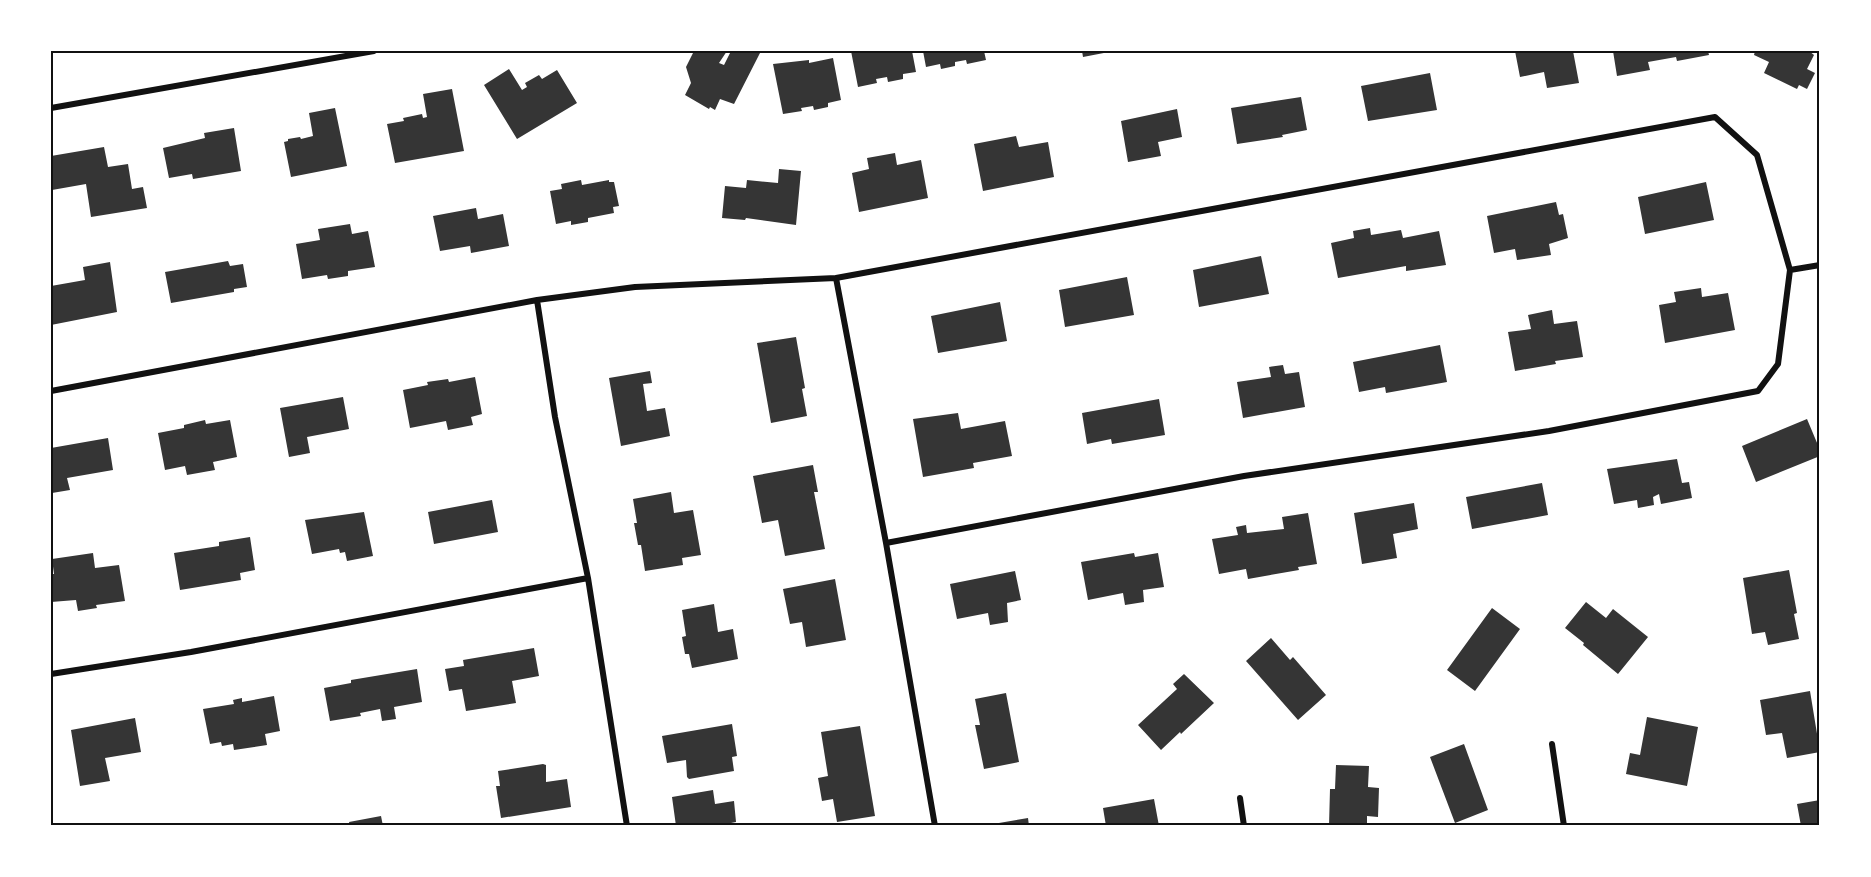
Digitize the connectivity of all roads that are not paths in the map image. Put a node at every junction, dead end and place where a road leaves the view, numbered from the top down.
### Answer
1 (374, 51) edge
2 (51, 108) edge
3 (1820, 265) edge
4 (1790, 270) junction
5 (836, 278) junction
6 (537, 300) junction
7 (51, 391) edge
8 (886, 543) junction
9 (588, 578) junction
10 (51, 674) edge
11 (1552, 744) dead end
12 (1240, 798) dead end
13 (627, 826) edge
14 (935, 826) edge
15 (1244, 826) edge
16 (1564, 826) edge

1 - 2 street
3 - 4 street
4 - 5 street
4 - 8 street
5 - 6 street
5 - 8 street
6 - 7 street
6 - 9 street
8 - 14 street
9 - 10 street
9 - 13 street
11 - 16 street
12 - 15 street

